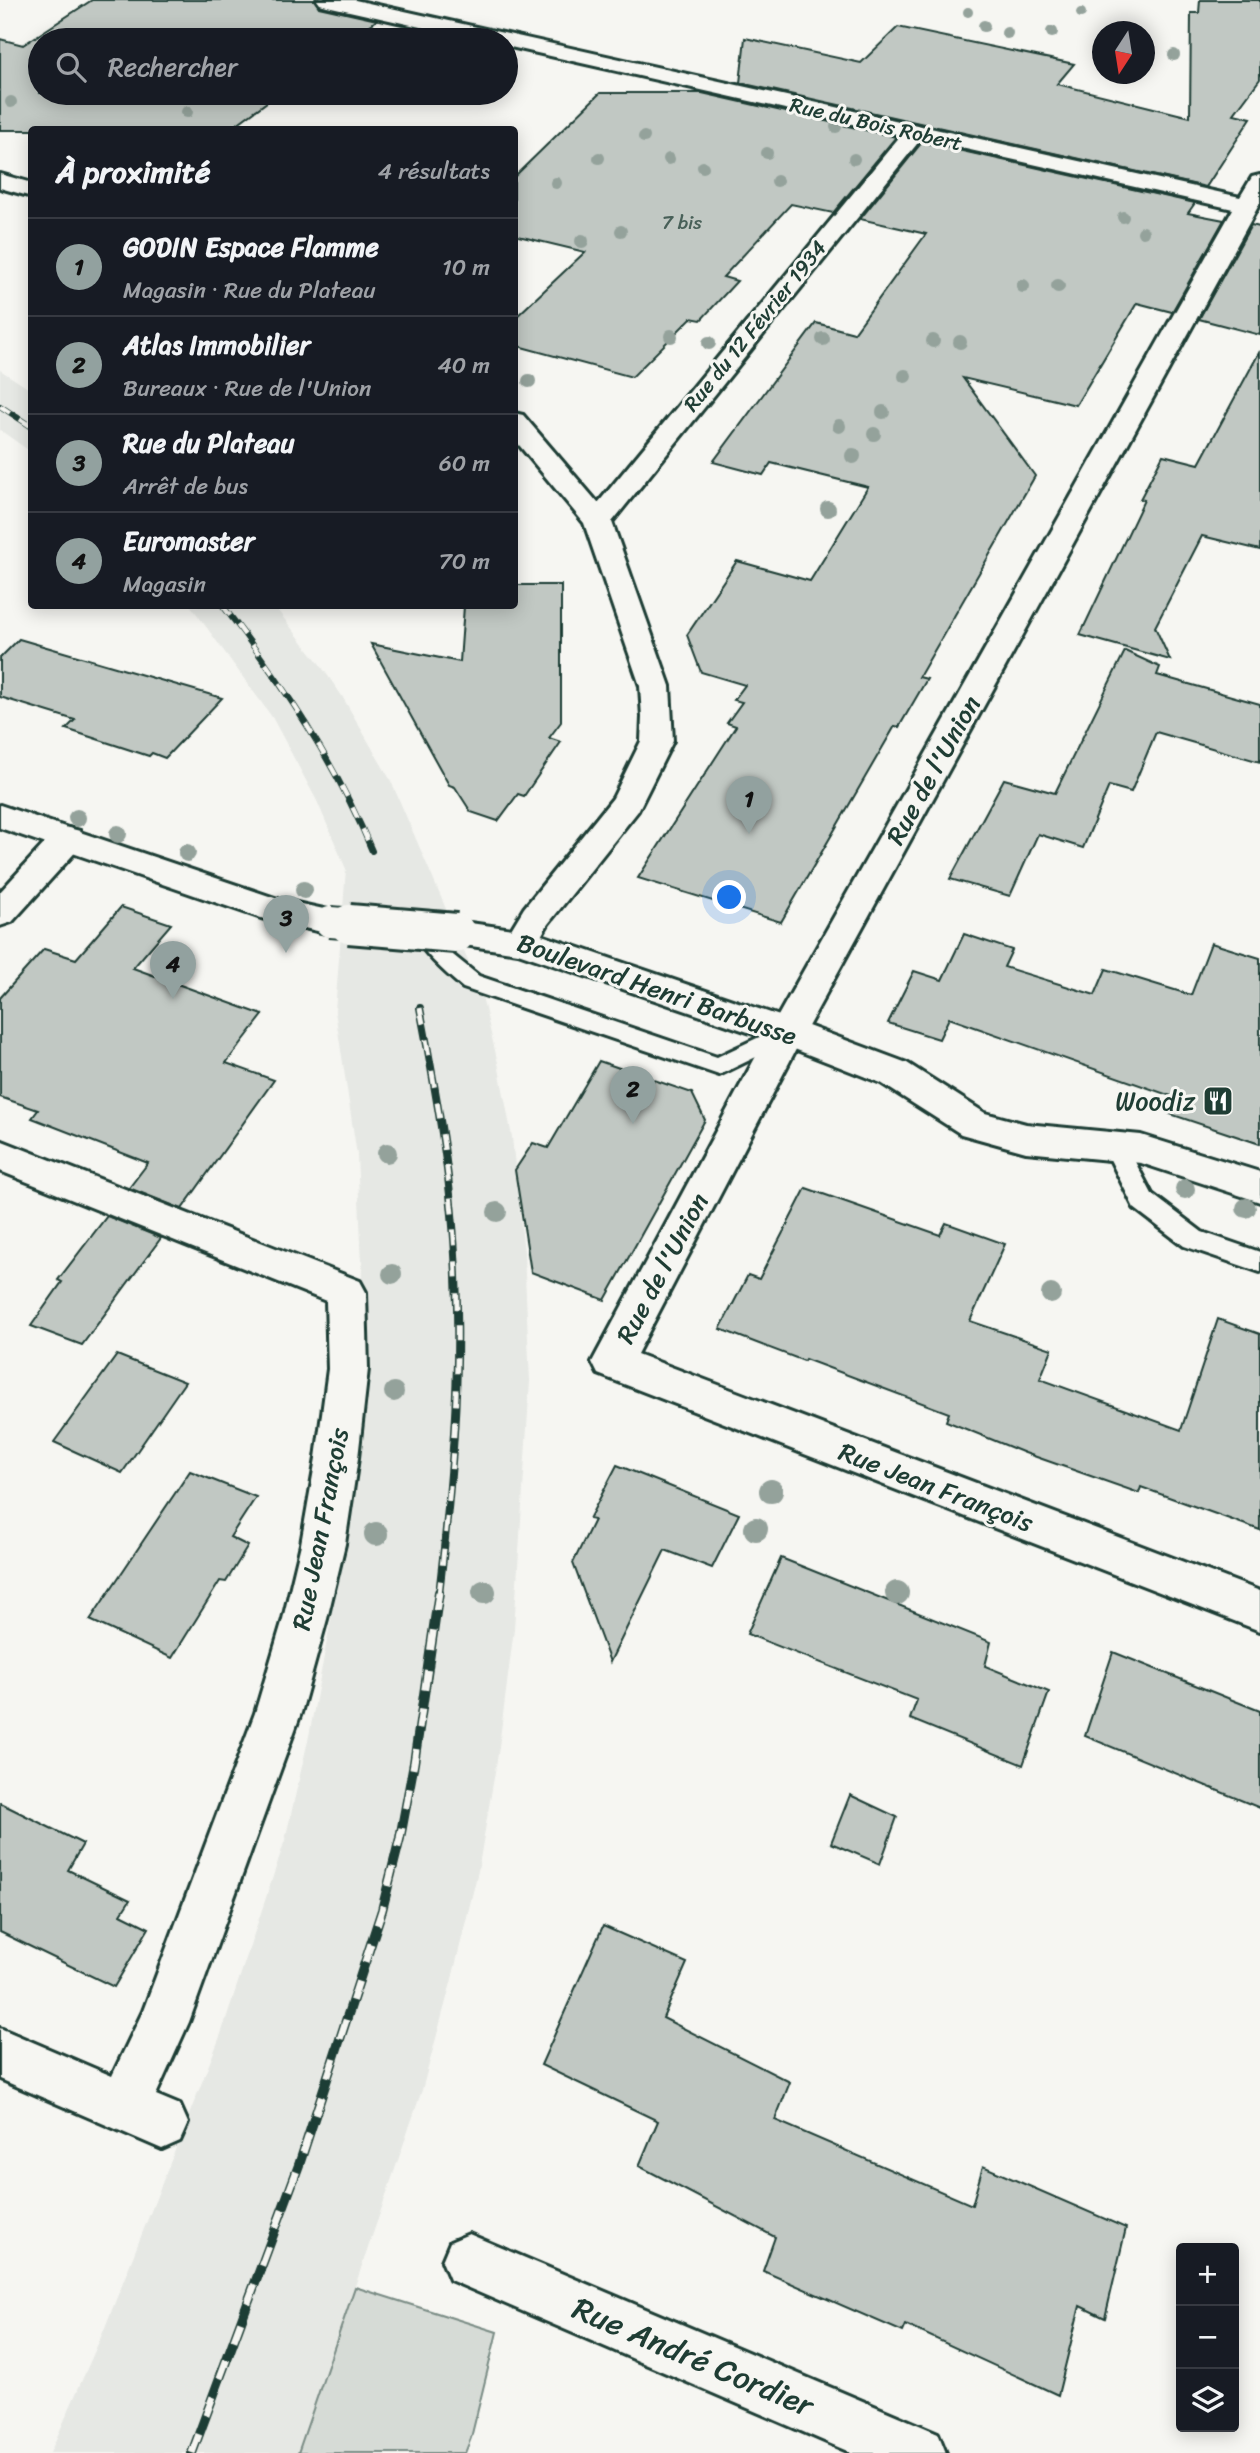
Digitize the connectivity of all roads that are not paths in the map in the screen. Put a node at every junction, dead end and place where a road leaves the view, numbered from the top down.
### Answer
1 (327, 0) edge
2 (452, 28) edge
3 (518, 43) edge
4 (914, 133) junction
5 (0, 181) edge
6 (28, 189) edge
7 (1253, 193) edge
8 (518, 426) edge
9 (598, 521) junction
10 (0, 816) edge
11 (68, 839) junction
12 (0, 914) edge
13 (421, 930) junction
14 (521, 941) junction
15 (787, 1032) junction
16 (1115, 1145) junction
17 (0, 1155) edge
18 (1260, 1187) edge
19 (1260, 1262) edge
20 (612, 1362) joint
21 (1260, 1611) edge
22 (0, 2053) edge
23 (469, 2261) dead end
24 (918, 2453) edge

1 - 2 street, Rue du Bois Robert
3 - 4 street, Rue du Bois Robert
4 - 7 street, Rue du Bois Robert
4 - 9 street, Rue du 12 Février 1934
5 - 6 street
7 - 15 street, Rue de l'Union
8 - 9 street
9 - 14 street
10 - 11 street, Boulevard Henri Barbusse
11 - 12 street
11 - 13 street, Boulevard Henri Barbusse, bridge
13 - 14 street, Boulevard Henri Barbusse, bridge
13 - 15 lane
14 - 15 street, Boulevard Henri Barbusse
15 - 16 street, Boulevard Henri Barbusse
15 - 20 street, Rue de l'Union
16 - 18 street, Boulevard Henri Barbusse
16 - 19 lane
17 - 22 street, Rue Jean François
20 - 21 street, Rue Jean François
23 - 24 street, Rue André Cordier

